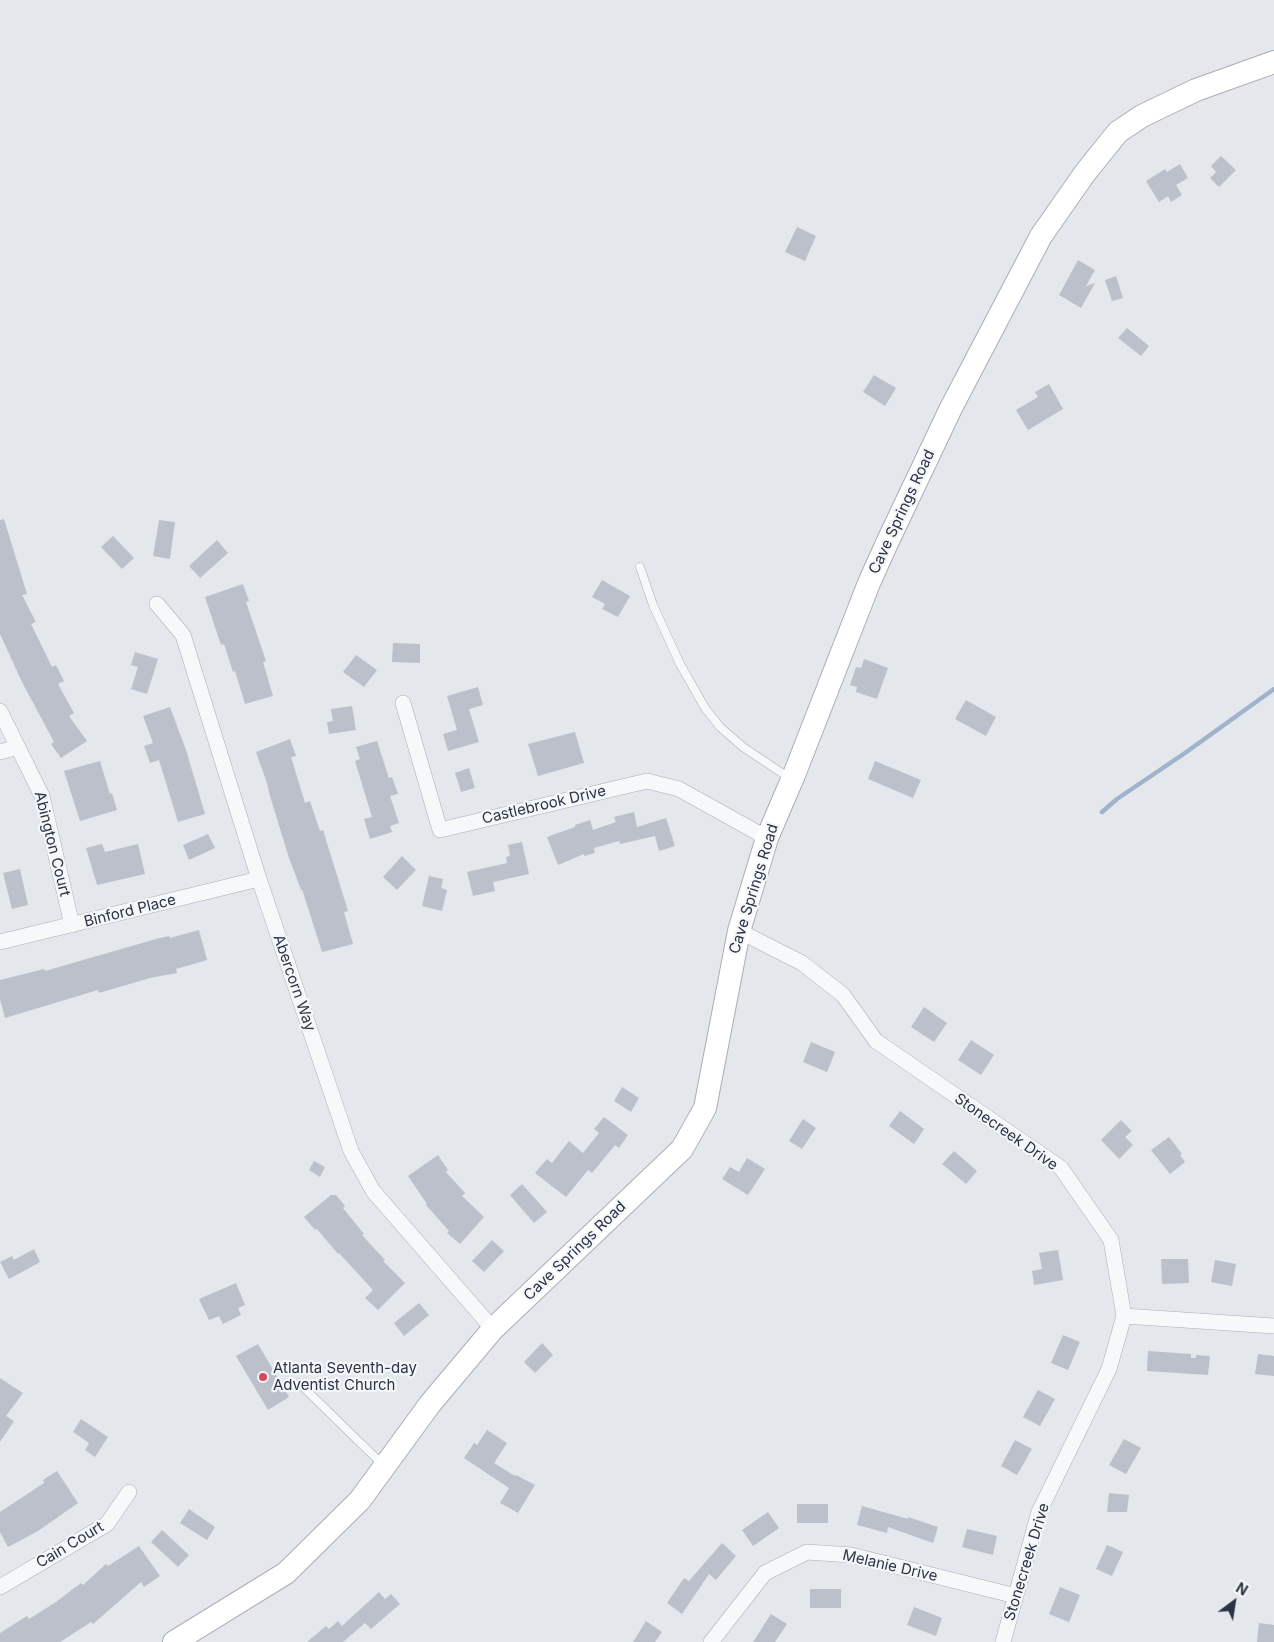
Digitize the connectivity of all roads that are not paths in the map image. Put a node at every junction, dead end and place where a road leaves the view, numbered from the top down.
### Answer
1 (1274, 62) edge
2 (640, 567) dead end
3 (157, 604) dead end
4 (403, 703) dead end
5 (0, 711) edge
6 (18, 747) junction
7 (0, 752) edge
8 (792, 779) junction
9 (767, 838) junction
10 (259, 879) junction
11 (72, 925) junction
12 (739, 931) junction
13 (0, 942) edge
14 (1124, 1316) junction
15 (1274, 1326) edge
16 (493, 1329) junction
17 (299, 1383) dead end
18 (384, 1466) junction
19 (129, 1492) dead end
20 (0, 1587) edge
21 (1016, 1596) junction
22 (174, 1642) edge
23 (711, 1642) edge
24 (1003, 1642) edge

1 - 8 street, Cave Springs Road
2 - 8 lane
3 - 10 street, Abercorn Way
4 - 9 street, Castlebrook Drive
5 - 6 street, Abington Court
6 - 7 street
6 - 11 street, Abington Court
8 - 9 street, Cave Springs Road
9 - 12 street, Cave Springs Road
10 - 11 street, Binford Place
10 - 16 street, Abercorn Way
11 - 13 street, Binford Place
12 - 14 street, Stonecreek Drive
12 - 16 street, Cave Springs Road
14 - 15 street
14 - 21 street, Stonecreek Drive
16 - 18 street, Cave Springs Road
17 - 18 lane
18 - 22 street, Cave Springs Road
19 - 20 street, Cain Court
21 - 23 street, Melanie Drive
21 - 24 street, Stonecreek Drive

